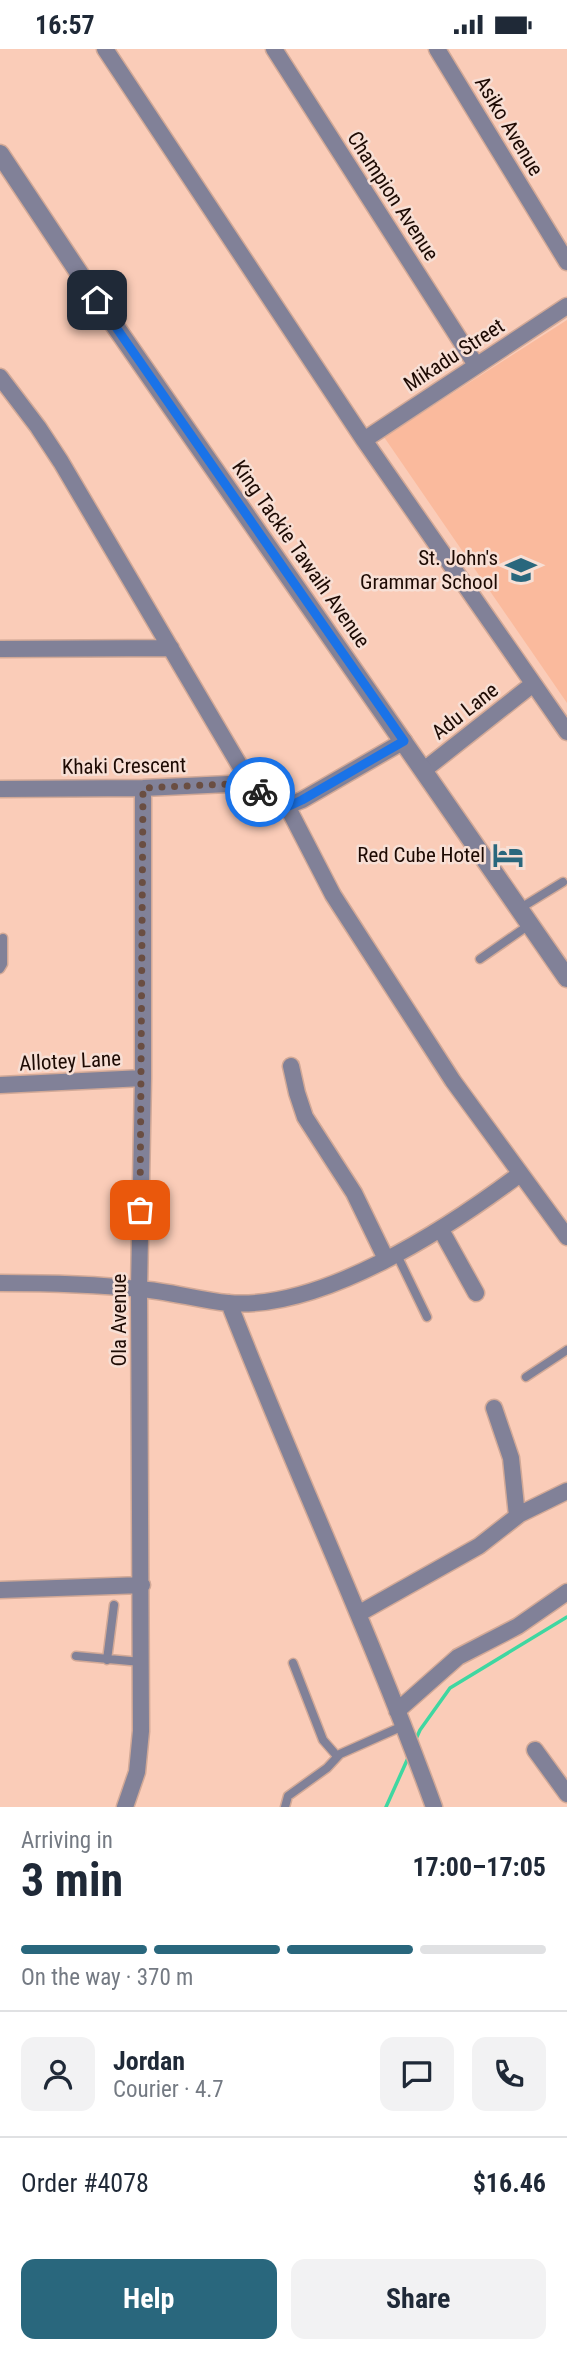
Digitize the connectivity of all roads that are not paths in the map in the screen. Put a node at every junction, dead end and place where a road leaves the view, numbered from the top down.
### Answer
1 (106, 49) edge
2 (274, 49) edge
3 (437, 49) edge
4 (0, 154) edge
5 (567, 262) edge
6 (567, 306) edge
7 (476, 365) junction
8 (0, 377) edge
9 (364, 440) junction
10 (171, 648) junction
11 (0, 649) edge
12 (533, 684) junction
13 (567, 732) edge
14 (404, 741) junction
15 (424, 770) junction
16 (0, 773) edge
17 (250, 783) junction
18 (143, 788) junction
19 (0, 789) edge
20 (287, 807) junction
21 (563, 882) dead end
22 (519, 909) junction
23 (530, 924) junction
24 (3, 937) dead end
25 (480, 959) dead end
26 (0, 969) edge
27 (567, 978) edge
28 (291, 1066) dead end
29 (143, 1078) junction
30 (0, 1085) edge
31 (520, 1174) junction
32 (441, 1230) junction
33 (567, 1237) edge
34 (391, 1256) junction
35 (0, 1283) edge
36 (139, 1289) junction
37 (476, 1293) dead end
38 (229, 1303) junction
39 (427, 1317) dead end
40 (567, 1350) edge
41 (526, 1377) dead end
42 (494, 1408) dead end
43 (567, 1491) edge
44 (517, 1516) junction
45 (142, 1585) junction
46 (0, 1590) edge
47 (567, 1592) edge
48 (114, 1605) dead end
49 (358, 1614) junction
50 (76, 1656) dead end
51 (107, 1660) junction
52 (141, 1662) junction
53 (293, 1663) dead end
54 (402, 1724) junction
55 (535, 1750) dead end
56 (337, 1756) junction
57 (567, 1794) edge
58 (125, 1807) edge
59 (285, 1807) edge
60 (434, 1807) edge

1 - 9 street
2 - 7 street, Champion Avenue
3 - 5 street, Asiko Avenue
4 - 14 street, King Tackie Tawaih Avenue
6 - 7 street, Mikadu Street
7 - 9 street, Mikadu Street
8 - 10 street
9 - 12 street
10 - 11 street
10 - 17 street
12 - 13 street
12 - 15 street, Adu Lane
14 - 15 street, King Tackie Tawaih Avenue
14 - 20 street
15 - 22 street, King Tackie Tawaih Avenue
16 - 19 street
17 - 18 street, Khaki Crescent
17 - 20 street
18 - 19 street, Khaki Crescent
18 - 29 street, Ola Avenue
20 - 31 street
21 - 22 lane
22 - 23 street, King Tackie Tawaih Avenue
23 - 25 lane
23 - 27 street, King Tackie Tawaih Avenue
24 - 26 lane
28 - 34 street
29 - 30 street, Allotey Lane
29 - 36 street, Ola Avenue
31 - 32 street
31 - 33 street
32 - 34 street
32 - 37 street
34 - 38 street
34 - 39 lane
35 - 36 street
36 - 38 street
36 - 45 street, Ola Avenue
38 - 49 street
40 - 41 lane
42 - 44 street
43 - 44 street
44 - 49 street
45 - 46 street
45 - 52 street, Ola Avenue
47 - 54 street
48 - 51 lane
49 - 54 street
50 - 51 lane
51 - 52 lane
52 - 58 street, Ola Avenue
53 - 56 lane
54 - 56 lane
54 - 60 street
55 - 57 street
56 - 59 lane

